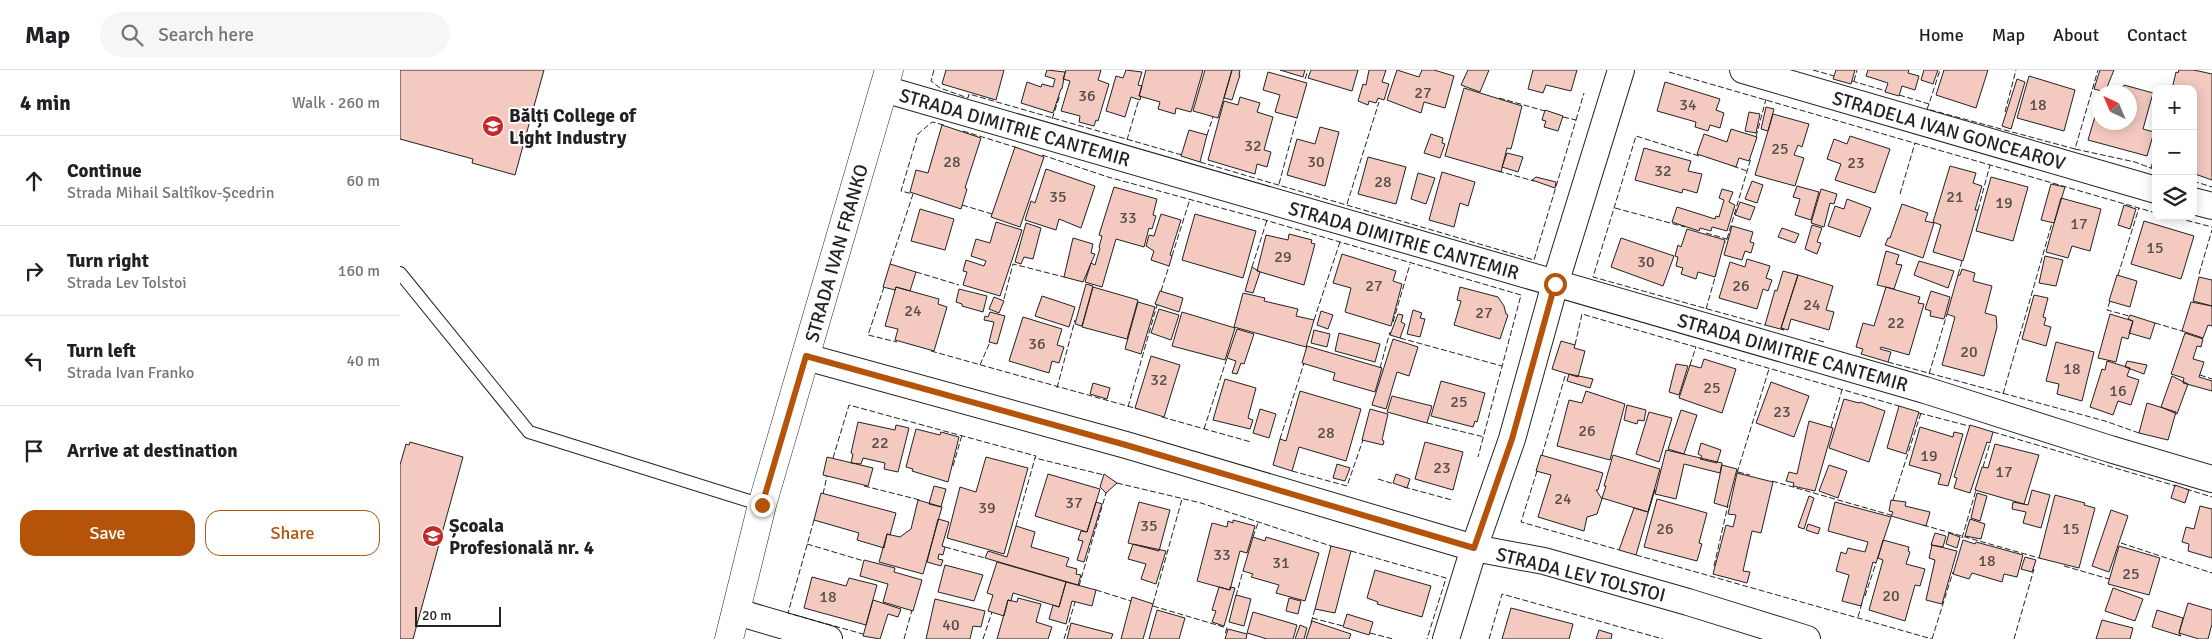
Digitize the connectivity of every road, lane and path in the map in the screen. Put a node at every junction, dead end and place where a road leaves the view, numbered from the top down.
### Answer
1 (1621, 70) edge
2 (1743, 70) edge
3 (886, 79) edge
4 (2152, 189) edge
5 (2197, 202) edge
6 (2212, 206) edge
7 (400, 273) edge
8 (1555, 284) junction
9 (806, 356) junction
10 (2212, 479) edge
11 (762, 505) junction
12 (1474, 548) junction
13 (737, 612) junction
14 (729, 639) edge
15 (829, 639) edge
16 (1446, 639) edge
17 (1807, 639) edge

1 - 8 street
2 - 4 street, STRADELA IVAN GONCEAROV
3 - 8 street, STRADA DIMITRIE CANTEMIR
3 - 9 main road, STRADA IVAN FRANKO
5 - 6 street
7 - 11 lane
8 - 10 street, STRADA DIMITRIE CANTEMIR
8 - 12 street
9 - 11 main road, STRADA IVAN FRANKO
9 - 12 street, STRADA LEV TOLSTOI
11 - 13 main road, STRADA IVAN FRANKO
12 - 16 street
12 - 17 street, STRADA LEV TOLSTOI
13 - 14 main road, STRADA IVAN FRANKO
13 - 15 street

